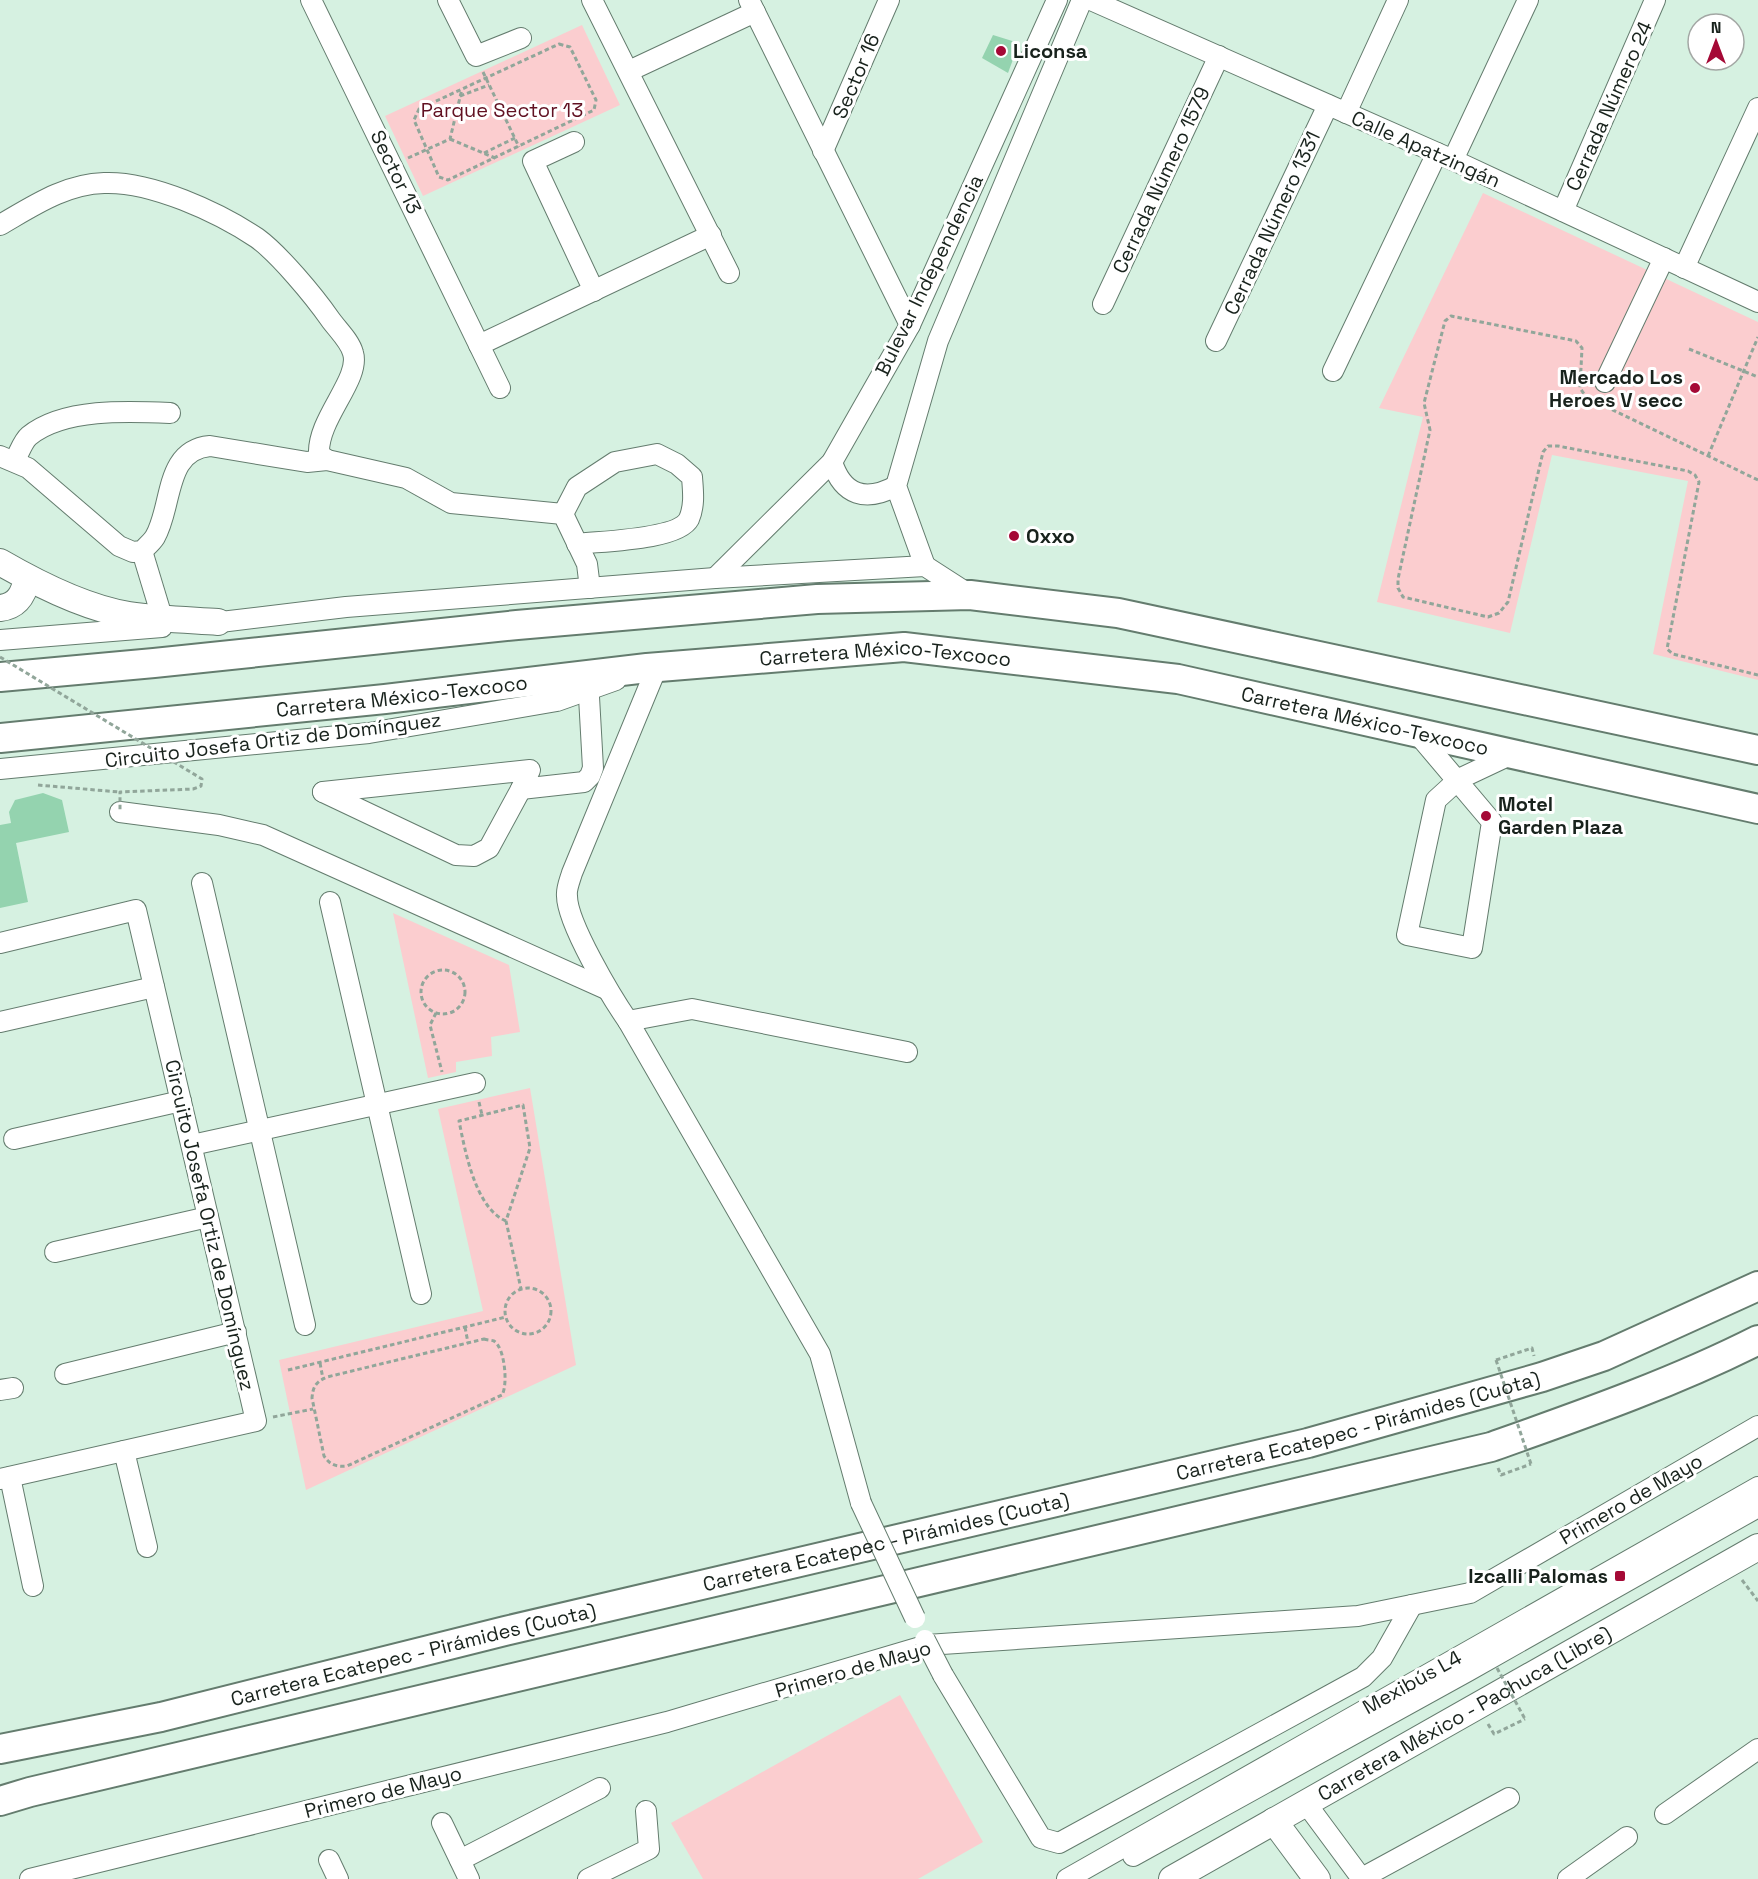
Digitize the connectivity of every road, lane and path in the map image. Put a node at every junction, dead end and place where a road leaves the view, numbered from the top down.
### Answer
1 (311, 0) edge
2 (448, 0) edge
3 (592, 0) edge
4 (889, 0) edge
5 (1057, 0) edge
6 (1082, 0) edge
7 (1091, 0) edge
8 (1398, 0) edge
9 (1528, 0) edge
10 (1655, 0) edge
11 (752, 6) edge
12 (521, 38) dead end
13 (476, 56) junction
14 (1219, 56) junction
15 (629, 71) junction
16 (486, 78) junction
17 (489, 85) junction
18 (462, 89) junction
19 (460, 96) junction
20 (1758, 108) edge
21 (1337, 109) junction
22 (515, 138) junction
23 (450, 139) junction
24 (574, 142) dead end
25 (519, 146) junction
26 (427, 150) junction
27 (823, 151) junction
28 (484, 153) junction
29 (1445, 157) junction
30 (495, 158) junction
31 (533, 161) junction
32 (393, 165) junction
33 (1563, 211) junction
34 (0, 225) edge
35 (711, 235) junction
36 (1664, 258) junction
37 (1684, 268) junction
38 (729, 273) dead end
39 (594, 291) junction
40 (1758, 302) edge
41 (1103, 304) dead end
42 (910, 325) junction
43 (1758, 337) edge
44 (1216, 341) dead end
45 (479, 345) junction
46 (1689, 349) dead end
47 (1333, 371) dead end
48 (1744, 371) junction
49 (1758, 377) edge
50 (1605, 382) dead end
51 (500, 388) dead end
52 (170, 412) dead end
53 (1708, 456) junction
54 (8, 458) edge
55 (327, 460) junction
56 (832, 462) junction
57 (1758, 480) edge
58 (896, 486) junction
59 (563, 514) junction
60 (577, 544) junction
61 (142, 551) junction
62 (0, 562) edge
63 (925, 566) junction
64 (27, 578) junction
65 (715, 578) junction
66 (591, 588) junction
67 (970, 595) junction
68 (0, 608) edge
69 (162, 618) junction
70 (218, 622) junction
71 (0, 640) edge
72 (0, 657) edge
73 (652, 668) junction
74 (1758, 675) edge
75 (0, 677) edge
76 (589, 682) junction
77 (1416, 732) junction
78 (1758, 736) edge
79 (0, 738) edge
80 (1709, 740) junction
81 (1758, 750) edge
82 (1512, 754) junction
83 (29, 766) junction
84 (0, 769) edge
85 (1459, 779) junction
86 (521, 789) junction
87 (120, 792) junction
88 (1758, 809) edge
89 (120, 812) joint
90 (202, 883) dead end
91 (330, 902) dead end
92 (0, 942) edge
93 (154, 987) junction
94 (606, 989) junction
95 (436, 1013) junction
96 (628, 1021) junction
97 (0, 1022) edge
98 (907, 1052) dead end
99 (475, 1083) dead end
100 (447, 1089) junction
101 (182, 1101) junction
102 (376, 1105) junction
103 (261, 1130) junction
104 (14, 1139) dead end
105 (192, 1145) junction
106 (208, 1216) junction
107 (506, 1221) junction
108 (55, 1252) dead end
109 (1758, 1286) edge
110 (521, 1289) junction
111 (421, 1294) dead end
112 (506, 1317) junction
113 (305, 1325) dead end
114 (465, 1327) junction
115 (236, 1332) junction
116 (1758, 1340) edge
117 (468, 1343) junction
118 (1532, 1348) dead end
119 (320, 1362) junction
120 (288, 1370) dead end
121 (65, 1374) dead end
122 (323, 1379) junction
123 (314, 1408) junction
124 (256, 1421) junction
125 (1758, 1426) edge
126 (124, 1451) junction
127 (1501, 1475) dead end
128 (5, 1478) edge
129 (1758, 1487) edge
130 (1758, 1507) edge
131 (147, 1547) dead end
132 (1758, 1547) edge
133 (1730, 1564) junction
134 (33, 1586) dead end
135 (1758, 1601) edge
136 (1412, 1605) junction
137 (1497, 1668) dead end
138 (1494, 1734) dead end
139 (0, 1749) edge
140 (1758, 1749) edge
141 (600, 1788) dead end
142 (1509, 1798) dead end
143 (0, 1801) edge
144 (1305, 1802) junction
145 (646, 1811) dead end
146 (1665, 1814) dead end
147 (1274, 1821) junction
148 (442, 1823) dead end
149 (1627, 1837) dead end
150 (329, 1860) dead end
151 (460, 1860) junction
152 (1362, 1878) edge
153 (30, 1879) edge
154 (338, 1879) edge
155 (469, 1879) edge
156 (589, 1879) edge
157 (1067, 1879) edge
158 (1091, 1879) edge
159 (1172, 1879) edge
160 (1317, 1879) edge
161 (1568, 1879) edge

1 - 32 street, Sector 13
2 - 13 street
3 - 15 street
4 - 27 street, Sector 16
5 - 42 street, Bulevar Independencia
6 - 58 street, Bulevar Independencia
7 - 14 street, Calle Apatzingán
8 - 21 street, Cerrada Número 1331
9 - 29 street
10 - 33 street, Cerrada Número 24
11 - 15 street
11 - 27 street
12 - 13 street
13 - 16 path
14 - 21 street, Calle Apatzingán
14 - 41 street, Cerrada Número 1579
15 - 35 street
16 - 17 path
16 - 18 path
16 - 25 path
17 - 19 path
17 - 22 path
18 - 19 path
18 - 26 path
19 - 23 path
20 - 37 street
21 - 29 street, Calle Apatzingán
21 - 44 street, Cerrada Número 1331
22 - 25 path
22 - 28 path
23 - 26 path
23 - 28 path
24 - 31 street
25 - 30 path
25 - 31 path
26 - 30 path
26 - 32 path
27 - 42 street
28 - 30 path
29 - 33 street, Calle Apatzingán
29 - 47 street
31 - 39 street
32 - 45 street, Sector 13
33 - 36 street, Calle Apatzingán
34 - 55 street
35 - 38 street
35 - 39 street
36 - 37 street, Calle Apatzingán
36 - 50 street
37 - 40 street, Calle Apatzingán
39 - 45 street
42 - 56 street, Bulevar Independencia
43 - 48 path
45 - 51 street, Sector 13
46 - 48 path
48 - 49 path
48 - 53 path
52 - 54 street
53 - 57 path
53 - 74 path
54 - 61 street
55 - 59 street
55 - 61 street
56 - 58 street
56 - 65 street, Bulevar Independencia
58 - 63 street
59 - 60 street
59 - 60 street
60 - 66 street
61 - 69 street
62 - 64 main road
63 - 65 street
63 - 67 street
64 - 68 main road
64 - 69 main road
65 - 66 street
66 - 70 street
67 - 75 highway
67 - 80 highway
69 - 70 main road
70 - 71 street
72 - 87 path, bridge
73 - 76 highway, Carretera México-Texcoco
73 - 77 highway, Carretera México-Texcoco
73 - 94 street
76 - 79 highway, Carretera México-Texcoco
76 - 83 street, Circuito Josefa Ortiz de Domínguez
76 - 86 street
77 - 82 highway, Carretera México-Texcoco
77 - 85 street
78 - 80 highway
80 - 81 highway
82 - 85 street
82 - 88 highway, Carretera México-Texcoco
83 - 84 street, Circuito Josefa Ortiz de Domínguez
83 - 87 path
85 - 85 street
86 - 86 street
87 - 89 path, bridge
89 - 94 street
90 - 103 street
91 - 102 street
92 - 93 street, Circuito Josefa Ortiz de Domínguez
93 - 97 street
93 - 101 street, Circuito Josefa Ortiz de Domínguez
94 - 96 street
95 - 95 path
95 - 100 path
96 - 98 street
96 - 136 street, bridge
99 - 100 street
100 - 102 street
101 - 104 street
101 - 105 street, Circuito Josefa Ortiz de Domínguez
102 - 103 street
102 - 111 street
103 - 105 street
103 - 113 street
105 - 106 street, Circuito Josefa Ortiz de Domínguez
106 - 108 street
106 - 115 street, Circuito Josefa Ortiz de Domínguez
107 - 107 path
107 - 110 path
109 - 139 highway, Carretera Ecatepec - Pirámides (Cuota)
110 - 112 path
110 - 112 path
112 - 114 path
114 - 117 path
114 - 119 path
115 - 121 street
115 - 124 street, Circuito Josefa Ortiz de Domínguez
116 - 143 highway
117 - 122 path
117 - 123 path
118 - 127 path, bridge
119 - 120 path
119 - 122 path
122 - 123 path
123 - 124 path
124 - 126 street
125 - 136 street, Primero de Mayo
126 - 128 street
126 - 131 street
128 - 134 street
129 - 157 street, Mexibús L4
130 - 158 street, Mexibús L4
132 - 133 main road, Carretera México - Pachuca (Libre)
133 - 135 path
133 - 144 main road, Carretera México - Pachuca (Libre)
136 - 153 street, Primero de Mayo
137 - 138 path, bridge
140 - 146 street
141 - 151 street
142 - 152 street
144 - 147 main road, Carretera México - Pachuca (Libre)
144 - 152 street
145 - 156 street
147 - 159 main road, Carretera México - Pachuca (Libre)
147 - 160 main road
148 - 151 street
149 - 161 street
150 - 154 street
151 - 155 street

